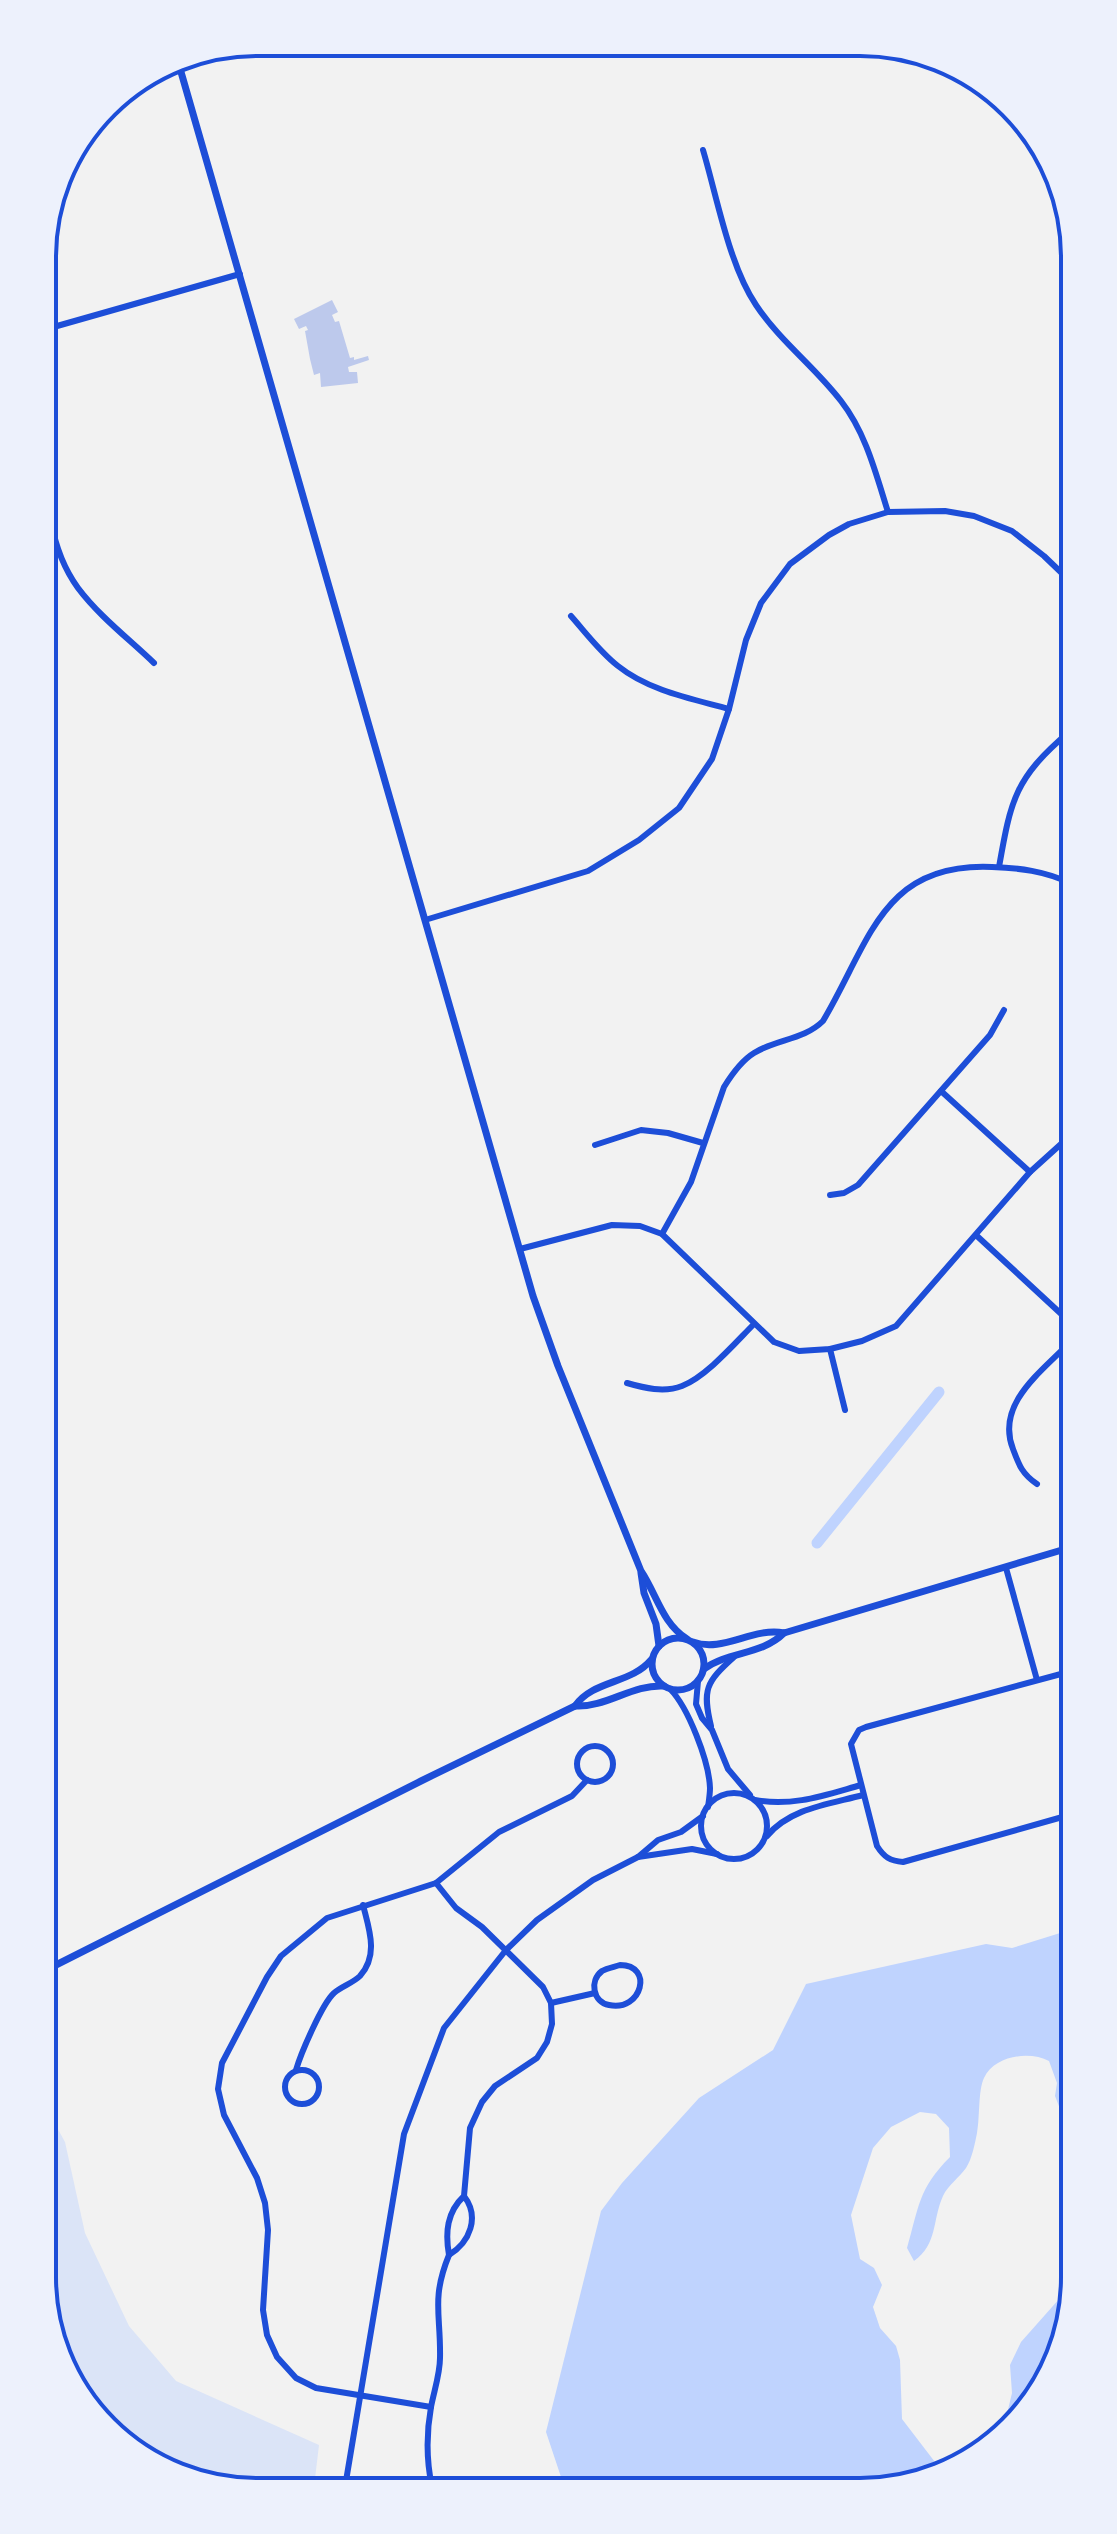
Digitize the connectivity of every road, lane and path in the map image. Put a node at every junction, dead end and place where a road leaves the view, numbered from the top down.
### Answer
1 (181, 72) edge
2 (703, 150) dead end
3 (240, 274) junction
4 (56, 326) edge
5 (888, 512) junction
6 (56, 546) edge
7 (1061, 573) edge
8 (571, 616) dead end
9 (154, 663) dead end
10 (729, 709) junction
11 (1061, 739) edge
12 (999, 867) junction
13 (1061, 879) edge
14 (425, 920) junction
15 (1004, 1010) dead end
16 (941, 1091) junction
17 (703, 1143) junction
18 (1061, 1144) edge
19 (595, 1145) dead end
20 (1030, 1172) junction
21 (830, 1195) dead end
22 (662, 1234) junction
23 (977, 1236) junction
24 (520, 1249) junction
25 (1061, 1314) edge
26 (754, 1324) junction
27 (830, 1349) junction
28 (1061, 1352) edge
29 (627, 1383) dead end
30 (845, 1410) dead end
31 (1037, 1484) dead end
32 (1061, 1550) edge
33 (1006, 1568) junction
34 (641, 1571) junction
35 (784, 1633) junction
36 (690, 1640) junction
37 (658, 1647) junction
38 (737, 1654) junction
39 (653, 1658) junction
40 (704, 1669) junction
41 (1061, 1674) edge
42 (1037, 1680) junction
43 (698, 1681) junction
44 (667, 1687) junction
45 (575, 1706) junction
46 (712, 1730) junction
47 (587, 1780) junction
48 (861, 1785) junction
49 (863, 1795) junction
50 (754, 1799) junction
51 (708, 1807) junction
52 (703, 1816) junction
53 (1061, 1817) edge
54 (765, 1838) junction
55 (718, 1854) junction
56 (638, 1857) junction
57 (436, 1883) junction
58 (363, 1905) junction
59 (506, 1950) junction
60 (56, 1965) edge
61 (595, 1993) junction
62 (551, 2003) junction
63 (296, 2070) junction
64 (464, 2196) junction
65 (449, 2255) junction
66 (360, 2396) junction
67 (431, 2407) junction
68 (346, 2478) edge
69 (430, 2478) edge

1 - 3 street
2 - 5 street
3 - 4 street
3 - 14 street
5 - 7 street
5 - 10 street
6 - 9 street
8 - 10 street
10 - 14 street
11 - 12 street
12 - 13 street
12 - 17 street
14 - 24 street
15 - 16 street
16 - 20 street
16 - 21 street
17 - 19 street
17 - 22 street
18 - 20 street
20 - 23 street
22 - 24 street
22 - 26 street
23 - 25 street
23 - 27 street
24 - 34 street
26 - 27 street
26 - 29 street
27 - 30 street
28 - 31 street
32 - 33 street
33 - 35 street
33 - 42 street
34 - 36 street
34 - 37 street
35 - 36 street
35 - 38 street
36 - 37 street
36 - 40 street
37 - 39 street
38 - 40 street
38 - 46 street
39 - 44 street
39 - 45 street
40 - 43 street
41 - 42 street
42 - 48 street
43 - 44 street
43 - 46 street
44 - 45 street
44 - 51 street
45 - 60 street
46 - 50 street
47 - 47 street
47 - 57 street
48 - 49 street
48 - 50 street
49 - 53 street
49 - 54 street
50 - 51 street
50 - 54 street
51 - 52 street
52 - 55 street
52 - 56 street
54 - 55 street
55 - 56 street
56 - 59 street
57 - 58 street
57 - 59 street
58 - 63 street
58 - 66 street
59 - 62 street
59 - 66 street
61 - 61 street
61 - 62 street
62 - 64 street
63 - 63 street
64 - 65 street
64 - 65 street
65 - 67 street
66 - 67 street
66 - 68 street
67 - 69 street

